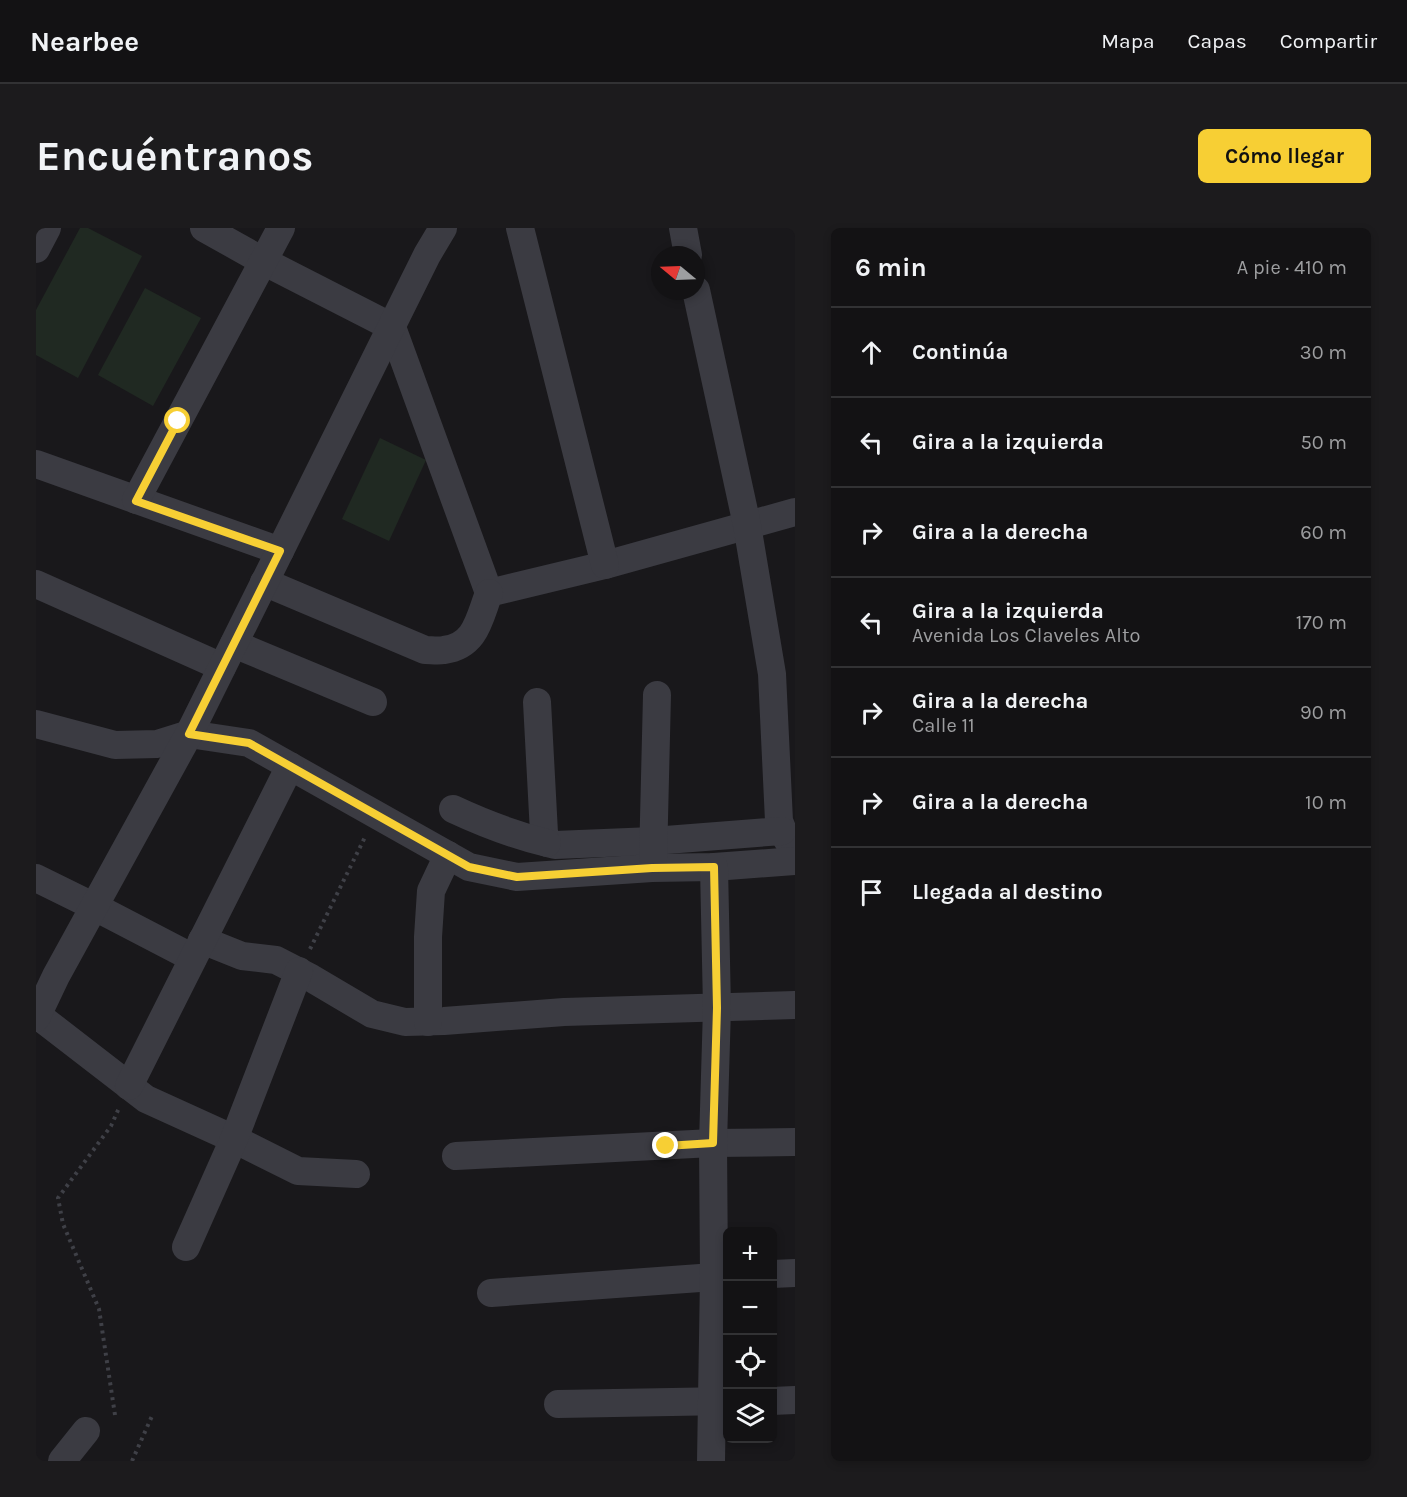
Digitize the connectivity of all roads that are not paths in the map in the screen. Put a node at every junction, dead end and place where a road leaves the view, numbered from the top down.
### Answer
1 (47, 228) edge
2 (204, 228) edge
3 (281, 228) edge
4 (443, 228) edge
5 (520, 228) edge
6 (683, 228) edge
7 (686, 246) edge
8 (36, 249) edge
9 (264, 261) junction
10 (698, 300) edge
11 (393, 327) junction
12 (36, 464) edge
13 (136, 501) junction
14 (795, 512) edge
15 (747, 525) junction
16 (280, 551) junction
17 (605, 566) junction
18 (264, 582) junction
19 (36, 584) edge
20 (489, 593) junction
21 (228, 655) junction
22 (657, 695) dead end
23 (373, 702) dead end
24 (537, 702) dead end
25 (36, 724) edge
26 (189, 734) junction
27 (290, 766) junction
28 (453, 808) dead end
29 (782, 831) junction
30 (621, 842) junction
31 (547, 843) junction
32 (448, 855) junction
33 (653, 855) junction
34 (794, 861) edge
35 (714, 867) junction
36 (624, 871) junction
37 (36, 878) edge
38 (94, 907) junction
39 (198, 949) junction
40 (298, 971) junction
41 (795, 1005) edge
42 (717, 1008) junction
43 (36, 1015) edge
44 (428, 1022) junction
45 (129, 1086) junction
46 (234, 1139) junction
47 (795, 1142) edge
48 (713, 1143) junction
49 (456, 1156) dead end
50 (356, 1174) dead end
51 (186, 1247) dead end
52 (795, 1273) edge
53 (777, 1274) edge
54 (721, 1276) edge
55 (491, 1293) dead end
56 (795, 1400) edge
57 (720, 1401) edge
58 (777, 1401) edge
59 (558, 1404) dead end
60 (86, 1431) dead end
61 (62, 1461) edge
62 (711, 1461) edge

1 - 8 street
2 - 9 street
3 - 9 street
4 - 11 street
5 - 17 street
6 - 7 street
9 - 11 street
9 - 13 street
10 - 15 street
11 - 16 street
11 - 20 street
12 - 13 street
13 - 16 street
14 - 15 street
15 - 17 street
15 - 29 street
16 - 18 street
17 - 20 street
18 - 20 street
18 - 21 street
19 - 21 street
21 - 23 street
21 - 26 street
22 - 33 street
24 - 31 street
25 - 26 street
26 - 27 street
26 - 38 street
27 - 32 street
27 - 39 street
28 - 31 street
29 - 33 street
29 - 34 street
30 - 31 street
30 - 33 street
30 - 36 street
32 - 36 street
32 - 44 street
33 - 35 street
33 - 36 street
34 - 35 street
35 - 42 street
37 - 38 street
38 - 39 street
38 - 43 street
39 - 40 street
39 - 45 street
40 - 44 street
40 - 46 street
41 - 42 street
42 - 44 street
42 - 48 street
43 - 45 street
45 - 46 street
46 - 50 street
46 - 51 street
47 - 48 street
48 - 49 street
48 - 54 street
52 - 53 street
54 - 55 street
54 - 57 street
56 - 58 street
57 - 59 street
57 - 62 street
60 - 61 street

